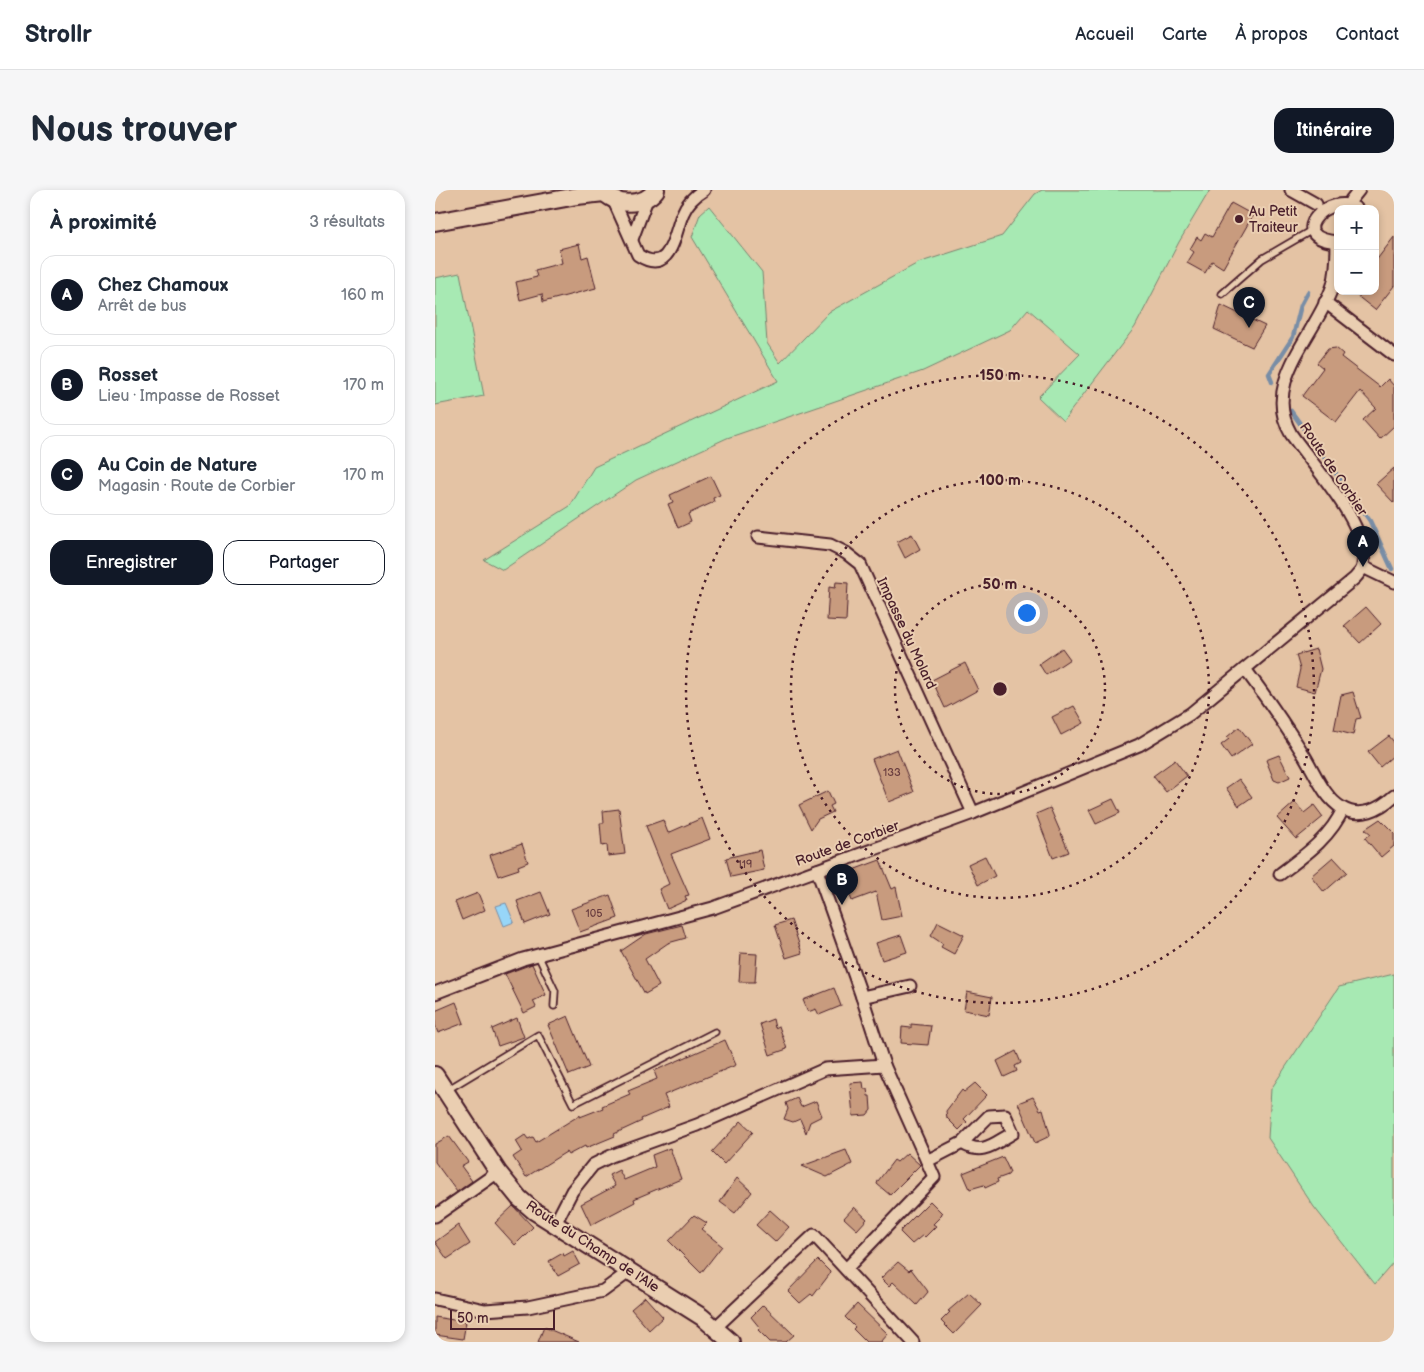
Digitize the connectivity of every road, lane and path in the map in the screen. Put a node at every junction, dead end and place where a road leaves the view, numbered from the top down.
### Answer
1 (545, 190) edge
2 (703, 190) edge
3 (1291, 190) edge
4 (1359, 190) edge
5 (606, 194) edge
6 (651, 194) edge
7 (1324, 198) junction
8 (1354, 204) edge
9 (489, 212) junction
10 (435, 222) edge
11 (1313, 228) junction
12 (632, 240) junction
13 (1334, 242) edge
14 (1337, 250) edge
15 (1222, 294) dead end
16 (1325, 302) junction
17 (1394, 354) edge
18 (758, 537) dead end
19 (1363, 567) junction
20 (1394, 582) edge
21 (1245, 669) junction
22 (1394, 796) edge
23 (1343, 809) junction
24 (973, 812) junction
25 (817, 870) junction
26 (1280, 874) dead end
27 (538, 955) junction
28 (910, 986) dead end
29 (435, 993) edge
30 (862, 997) junction
31 (554, 1006) dead end
32 (715, 1032) dead end
33 (884, 1065) junction
34 (435, 1075) edge
35 (446, 1091) junction
36 (962, 1143) dead end
37 (927, 1161) junction
38 (498, 1172) junction
39 (435, 1216) edge
40 (555, 1224) junction
41 (846, 1269) junction
42 (631, 1271) junction
43 (435, 1299) edge
44 (716, 1327) junction
45 (731, 1342) edge
46 (913, 1342) edge

1 - 9 street
2 - 12 street
3 - 7 street
4 - 8 street
5 - 6 street
5 - 9 street
5 - 12 street
6 - 12 street
7 - 8 street
7 - 11 street
9 - 10 street
11 - 13 street
11 - 15 lane
14 - 16 street, Route de Corbier
16 - 17 street
16 - 19 street, Route de Corbier
18 - 24 street, Impasse du Molard
19 - 20 street
19 - 21 street, Route de Corbier
21 - 23 street
21 - 24 street, Route de Corbier
22 - 23 street
23 - 26 street
24 - 25 street, Route de Corbier
25 - 27 street, Route de Corbier
25 - 30 street
27 - 29 street, Route de Corbier
27 - 31 lane
28 - 30 street
30 - 33 street
32 - 35 lane
33 - 37 street
33 - 40 street
34 - 35 street, Route du Champ de l'Ale
35 - 38 street, Route du Champ de l'Ale
36 - 37 street
37 - 41 street
38 - 39 street
38 - 40 street, Route du Champ de l'Ale
40 - 42 street, Route du Champ de l'Ale
41 - 44 street
41 - 46 street
42 - 43 street
42 - 44 street, Route du Champ de l'Ale
44 - 45 street, Route du Champ de l'Ale

